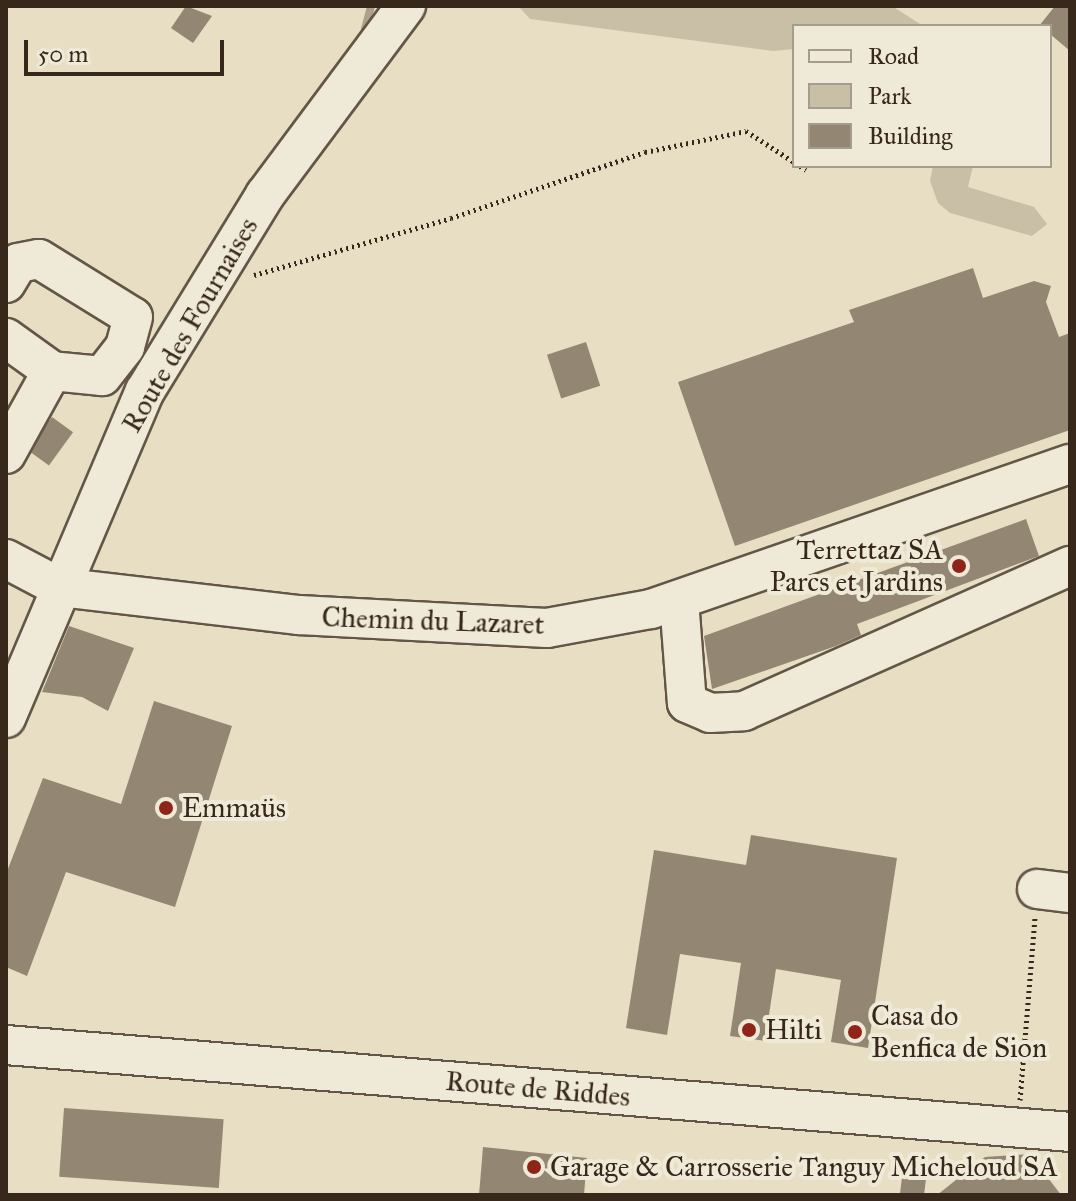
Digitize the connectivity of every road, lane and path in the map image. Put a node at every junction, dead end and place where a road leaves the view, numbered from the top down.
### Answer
1 (406, 6) edge
2 (792, 161) edge
3 (6, 283) edge
4 (204, 289) junction
5 (6, 338) edge
6 (52, 371) junction
7 (6, 454) edge
8 (1070, 464) edge
9 (6, 559) edge
10 (1070, 566) edge
11 (59, 587) junction
12 (679, 600) junction
13 (6, 718) edge
14 (1054, 891) edge
15 (6, 1045) edge
16 (1019, 1108) dead end
17 (1070, 1132) edge

1 - 4 street, Route des Fournaises
2 - 4 path
3 - 6 street
4 - 11 street, Route des Fournaises
5 - 6 street
6 - 7 street
8 - 12 street, Chemin du Lazaret
9 - 11 street
10 - 12 street
11 - 12 street, Chemin du Lazaret
11 - 13 street, Route des Fournaises
14 - 16 path
15 - 17 street, Route de Riddes

